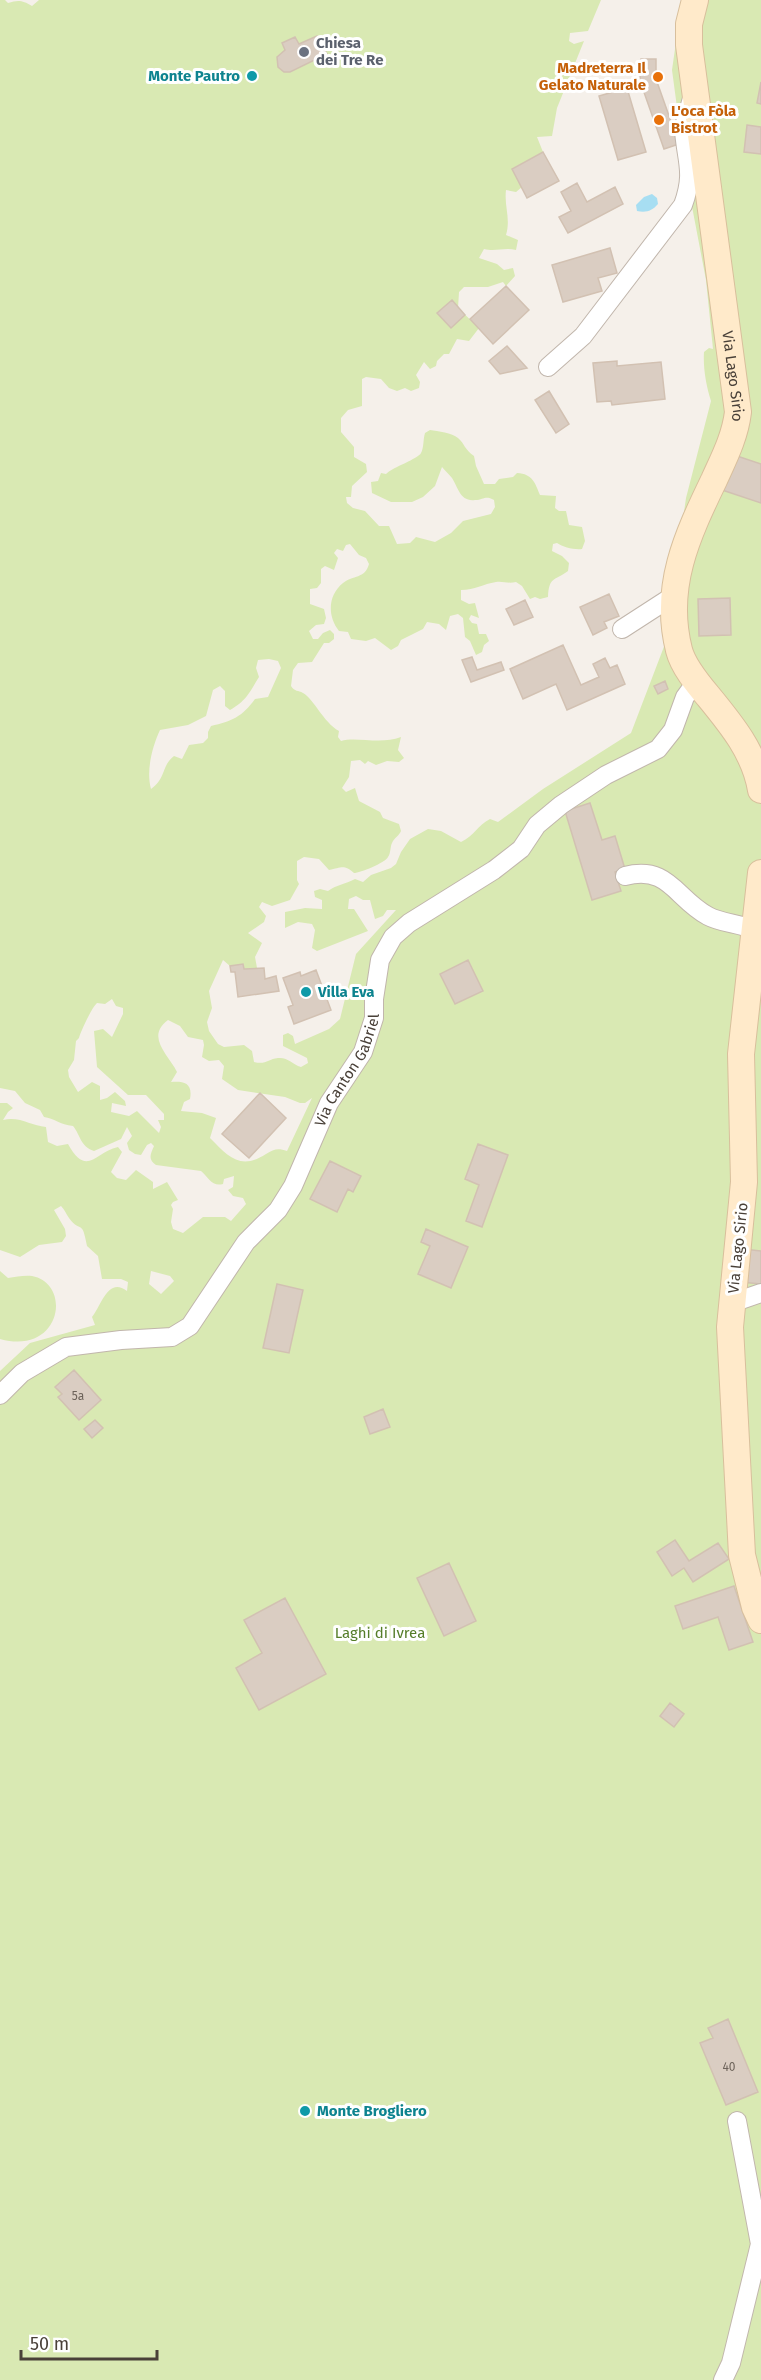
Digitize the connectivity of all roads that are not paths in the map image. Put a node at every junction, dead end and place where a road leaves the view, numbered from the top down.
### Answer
1 (695, 0) edge
2 (695, 88) junction
3 (548, 367) dead end
4 (674, 596) junction
5 (622, 629) dead end
6 (696, 682) junction
7 (761, 790) edge
8 (761, 873) edge
9 (625, 876) dead end
10 (756, 931) junction
11 (761, 1293) edge
12 (730, 1316) junction
13 (0, 1395) edge
14 (761, 1620) edge
15 (737, 2121) dead end
16 (723, 2380) edge

1 - 2 main road, Via Lago Sirio
2 - 3 street
2 - 4 main road, Via Lago Sirio
4 - 5 street
4 - 6 main road, Via Lago Sirio
6 - 7 main road, Via Lago Sirio
6 - 13 street, Via Canton Gabriel
8 - 10 main road, Via Lago Sirio
9 - 10 street
10 - 12 main road, Via Lago Sirio
11 - 12 street
12 - 14 main road, Via Lago Sirio
15 - 16 street

